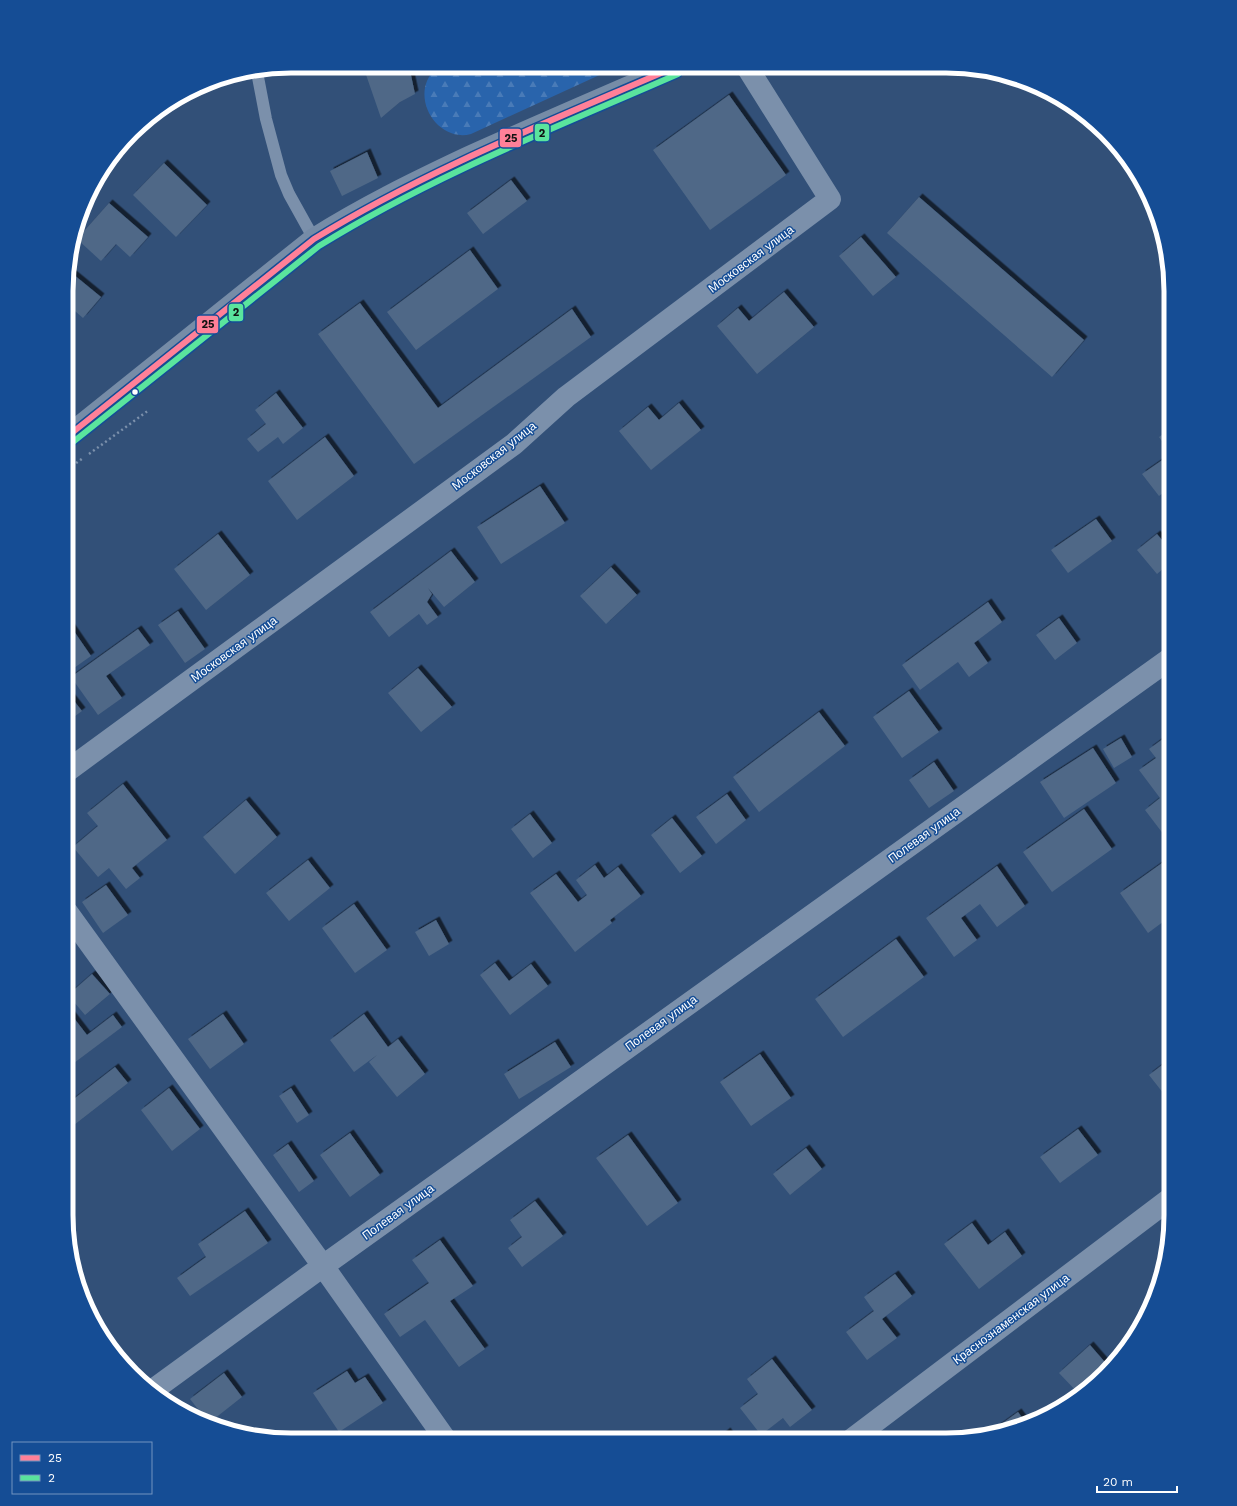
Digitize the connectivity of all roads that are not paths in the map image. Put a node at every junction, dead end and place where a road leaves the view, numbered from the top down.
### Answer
1 (662, 73) edge
2 (751, 73) edge
3 (258, 76) edge
4 (314, 238) junction
5 (73, 432) edge
6 (1164, 663) edge
7 (73, 767) edge
8 (73, 920) edge
9 (1164, 1203) edge
10 (323, 1266) junction
11 (157, 1387) edge
12 (441, 1433) edge
13 (860, 1433) edge

1 - 4 street
2 - 7 street, Московская улица
3 - 4 lane
4 - 5 street
6 - 10 street, Полевая улица
8 - 10 street
9 - 13 street, Краснознаменская улица
10 - 11 street, Полевая улица
10 - 12 street

